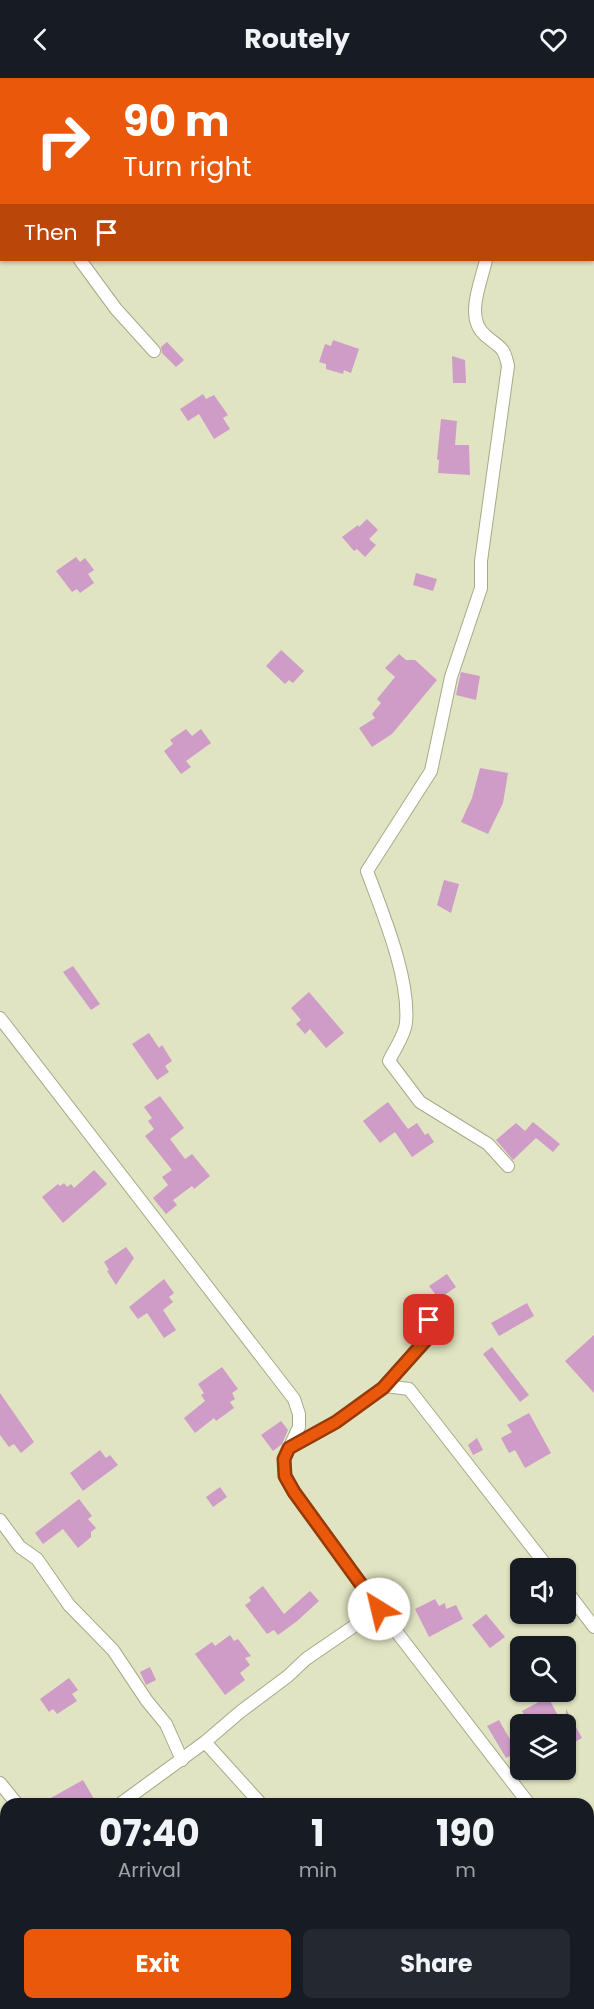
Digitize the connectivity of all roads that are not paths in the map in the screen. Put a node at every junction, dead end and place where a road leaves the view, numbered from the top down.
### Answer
1 (81, 261) edge
2 (486, 261) edge
3 (154, 351) dead end
4 (0, 1018) edge
5 (508, 1166) dead end
6 (424, 1308) dead end
7 (383, 1388) junction
8 (289, 1448) junction
9 (0, 1520) edge
10 (540, 1558) edge
11 (576, 1603) edge
12 (379, 1609) junction
13 (594, 1626) edge
14 (206, 1742) junction
15 (182, 1760) junction
16 (0, 1783) edge
17 (12, 1798) edge
18 (128, 1798) edge
19 (256, 1798) edge
20 (524, 1798) edge

1 - 3 street
2 - 5 street
4 - 8 street
6 - 7 street
7 - 8 street
7 - 10 street
8 - 12 street
9 - 15 street
11 - 13 street
12 - 14 street
12 - 20 street
14 - 15 street
14 - 19 street
15 - 18 street
16 - 17 street

